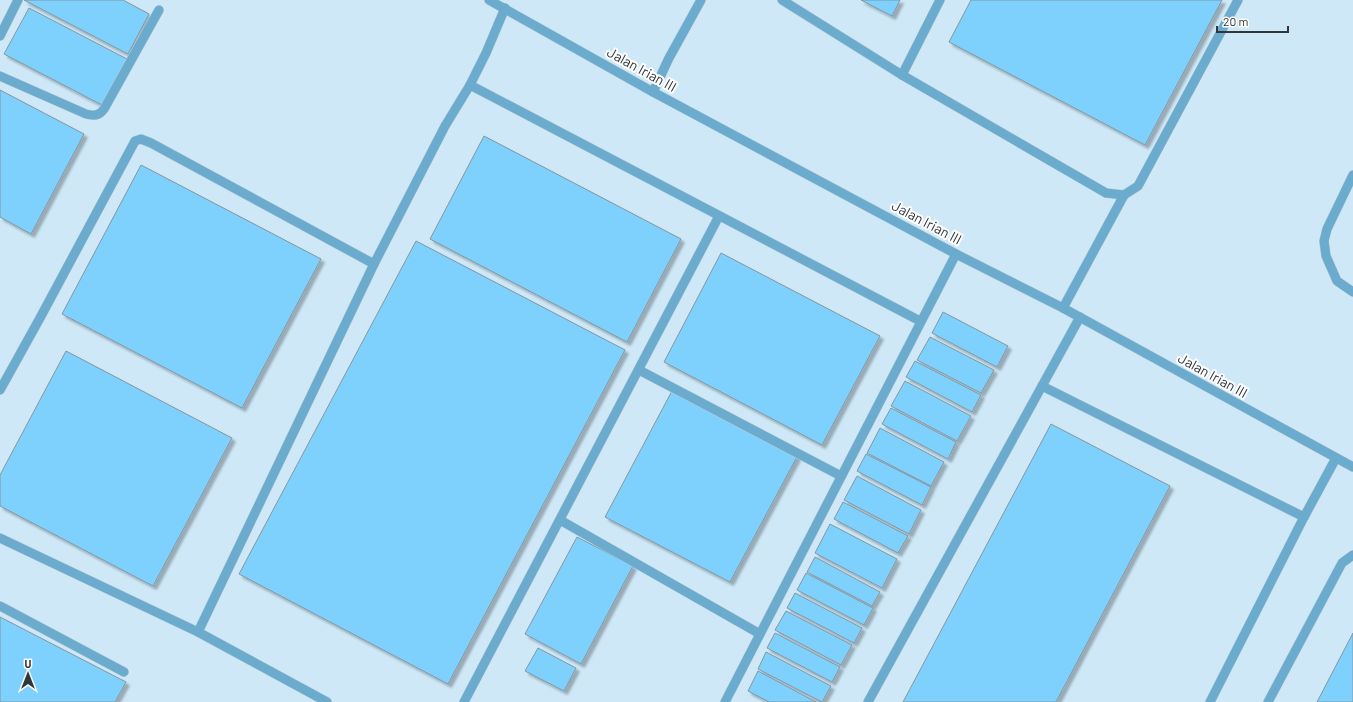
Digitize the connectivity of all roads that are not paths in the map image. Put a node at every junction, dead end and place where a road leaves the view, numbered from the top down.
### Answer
1 (18, 0) edge
2 (489, 0) edge
3 (701, 0) edge
4 (782, 0) edge
5 (940, 0) edge
6 (1238, 0) edge
7 (504, 8) junction
8 (159, 10) dead end
9 (0, 36) edge
10 (902, 75) junction
11 (0, 76) edge
12 (470, 86) junction
13 (653, 92) junction
14 (1353, 176) edge
15 (1124, 195) junction
16 (719, 216) junction
17 (956, 254) junction
18 (374, 264) junction
19 (1353, 292) edge
20 (1063, 308) junction
21 (1080, 317) junction
22 (920, 321) junction
23 (639, 370) junction
24 (1042, 386) junction
25 (0, 390) edge
26 (1336, 458) junction
27 (1353, 467) edge
28 (841, 476) junction
29 (1304, 517) junction
30 (560, 520) junction
31 (0, 538) edge
32 (1353, 555) edge
33 (0, 606) edge
34 (198, 632) junction
35 (760, 634) junction
36 (124, 672) dead end
37 (327, 702) edge
38 (464, 702) edge
39 (725, 702) edge
40 (868, 702) edge
41 (1210, 702) edge
42 (1268, 702) edge

1 - 9 lane
2 - 7 lane, Jalan Irian III
3 - 13 lane
4 - 10 lane
5 - 10 lane
6 - 15 lane
7 - 12 lane
7 - 13 lane, Jalan Irian III
8 - 11 lane
10 - 15 lane
12 - 16 lane
12 - 18 lane
13 - 17 lane, Jalan Irian III
14 - 19 lane
15 - 20 lane
16 - 22 lane
16 - 23 lane
17 - 20 lane, Jalan Irian III
17 - 22 lane
18 - 25 lane
18 - 34 lane
20 - 21 lane, Jalan Irian III
21 - 24 lane
21 - 26 lane, Jalan Irian III
22 - 28 lane
23 - 28 lane
23 - 30 lane
24 - 29 lane
24 - 40 lane
26 - 27 lane, Jalan Irian III
26 - 29 lane
28 - 35 lane
29 - 41 lane
30 - 35 lane
30 - 38 lane
31 - 34 lane
32 - 42 lane
33 - 36 lane
34 - 37 lane
35 - 39 lane

